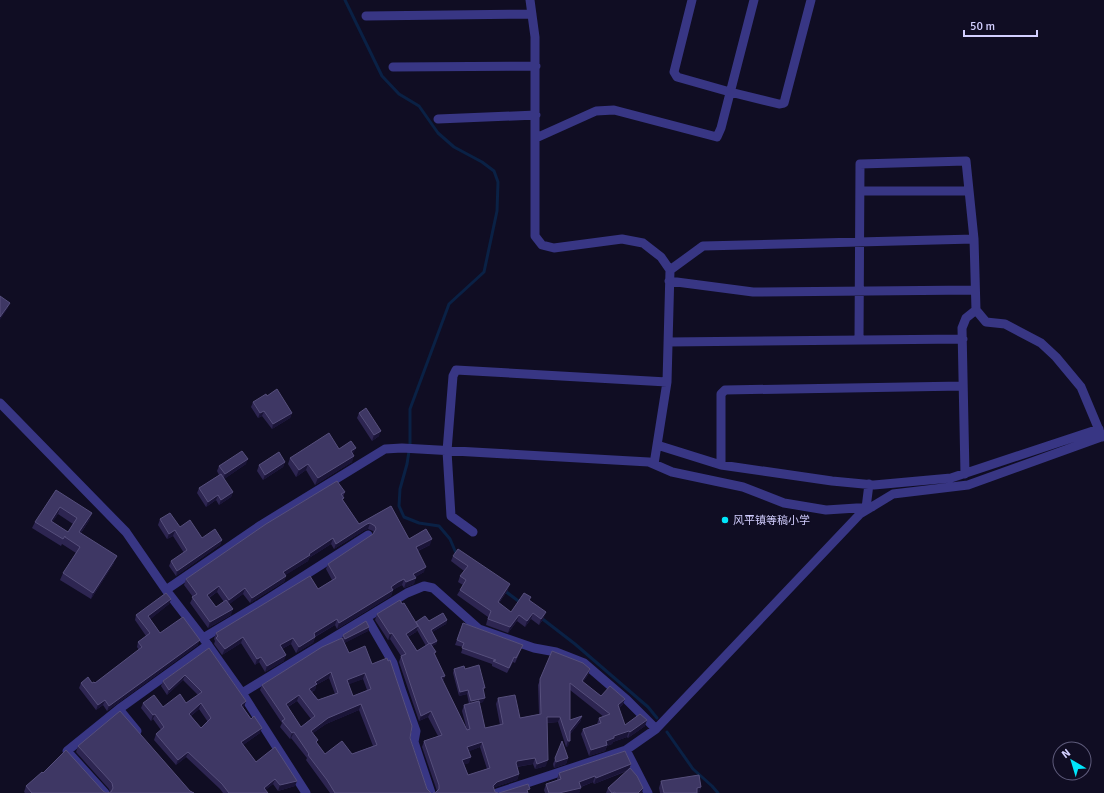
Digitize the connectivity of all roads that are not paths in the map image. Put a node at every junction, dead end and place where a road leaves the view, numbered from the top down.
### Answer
1 (530, 0) edge
2 (692, 0) edge
3 (754, 0) edge
4 (811, 0) edge
5 (532, 14) junction
6 (366, 16) dead end
7 (536, 66) junction
8 (393, 67) dead end
9 (730, 92) junction
10 (536, 115) junction
11 (438, 119) dead end
12 (536, 138) junction
13 (860, 191) junction
14 (969, 191) junction
15 (974, 239) junction
16 (859, 242) junction
17 (670, 270) junction
18 (669, 281) junction
19 (975, 290) junction
20 (859, 291) junction
21 (976, 310) junction
22 (962, 338) junction
23 (859, 340) junction
24 (668, 342) junction
25 (667, 382) junction
26 (964, 386) junction
27 (0, 403) edge
28 (1102, 434) edge
29 (657, 445) junction
30 (447, 451) junction
31 (654, 464) junction
32 (721, 465) junction
33 (965, 474) junction
34 (869, 484) junction
35 (869, 507) junction
36 (473, 532) dead end
37 (368, 535) edge
38 (166, 590) junction
39 (367, 618) junction
40 (206, 642) junction
41 (242, 692) junction
42 (119, 709) junction
43 (656, 729) junction
44 (145, 740) edge
45 (626, 750) junction
46 (105, 793) edge
47 (306, 793) edge
48 (432, 793) edge
49 (497, 793) edge
50 (648, 793) edge

1 - 5 street
2 - 9 street
3 - 9 street
4 - 9 street
5 - 6 street
5 - 7 street
7 - 8 street
7 - 10 street
9 - 12 street
10 - 11 street
10 - 12 street
12 - 17 street
13 - 14 street
13 - 14 street
13 - 16 street
14 - 15 street
15 - 16 street
15 - 19 street
16 - 17 street
16 - 20 street
17 - 18 street
18 - 20 street
18 - 24 street
19 - 20 street
19 - 21 street
20 - 23 street
21 - 22 street
21 - 28 street
22 - 23 street
22 - 26 street
23 - 24 street
24 - 25 street
25 - 29 street
25 - 30 street
26 - 32 street
26 - 33 street
27 - 38 street
28 - 33 street
28 - 35 street
29 - 31 street
29 - 32 street
30 - 31 street
30 - 36 street
30 - 38 street
31 - 35 street
32 - 34 street
33 - 34 street
34 - 35 street
35 - 43 street
37 - 40 street
38 - 40 street
39 - 41 street
39 - 43 street
39 - 48 street
40 - 41 street
40 - 42 street
41 - 47 street
42 - 44 street
42 - 46 street
43 - 45 street
45 - 49 street
45 - 50 street

